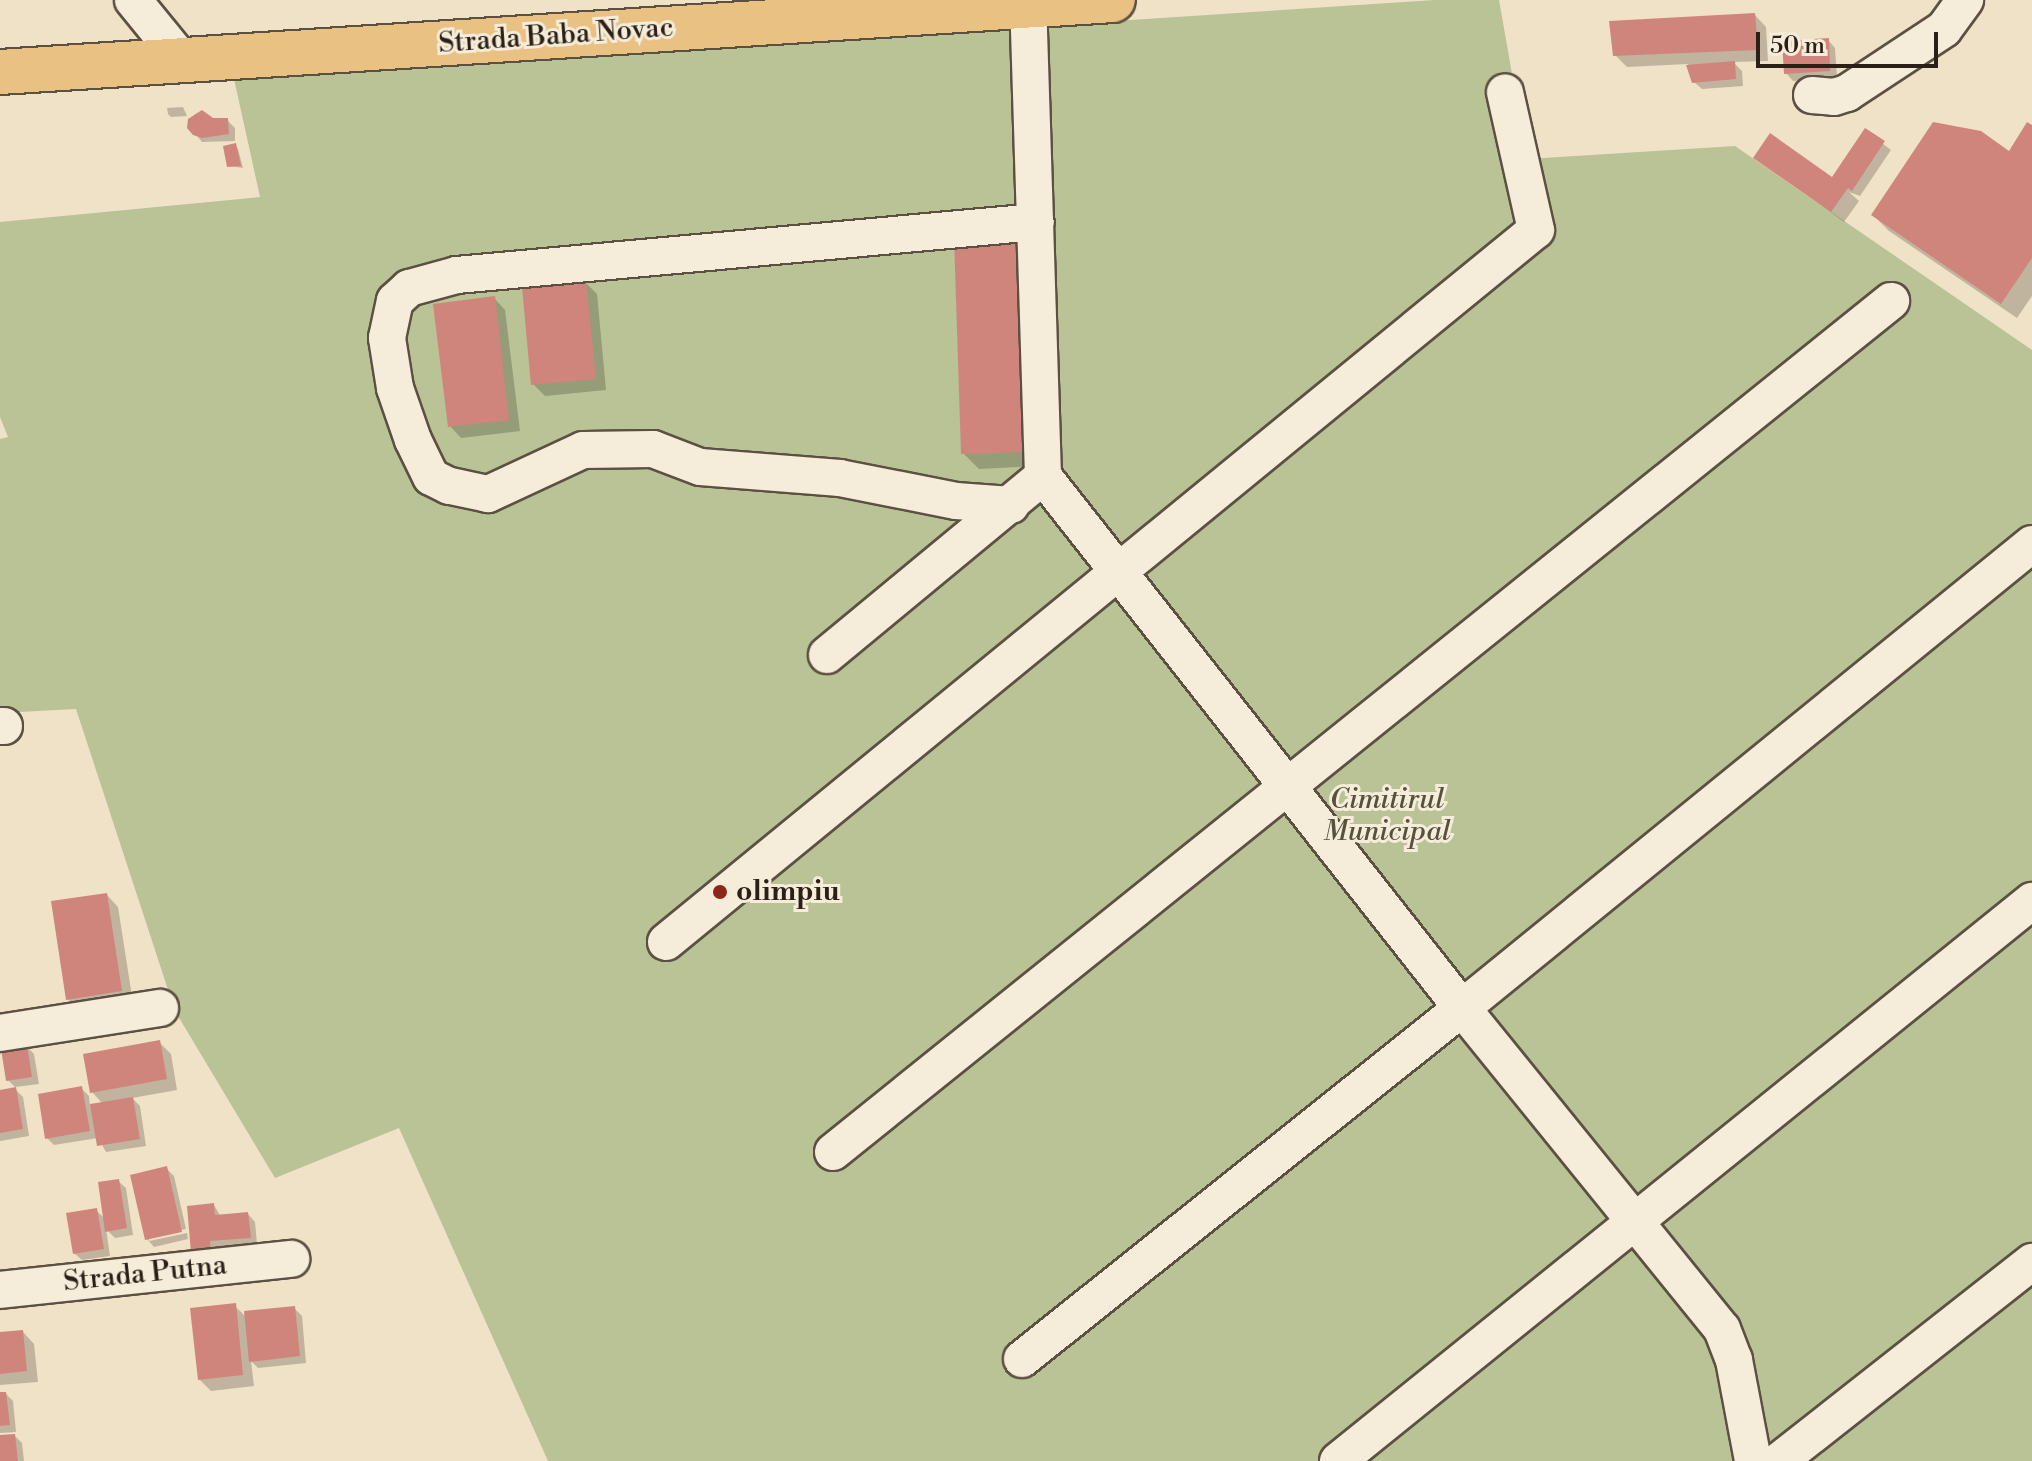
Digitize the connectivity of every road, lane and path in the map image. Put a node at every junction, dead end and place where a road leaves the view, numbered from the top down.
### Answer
1 (133, 0) edge
2 (1113, 0) edge
3 (1965, 0) edge
4 (945, 5) edge
5 (1028, 5) junction
6 (181, 59) junction
7 (0, 72) edge
8 (1505, 92) dead end
9 (1812, 95) dead end
10 (1036, 222) junction
11 (1891, 301) dead end
12 (1043, 476) junction
13 (1011, 505) junction
14 (2032, 544) edge
15 (1116, 574) junction
16 (827, 655) dead end
17 (1289, 789) junction
18 (2032, 901) edge
19 (666, 942) dead end
20 (160, 1008) dead end
21 (1462, 1008) junction
22 (0, 1033) edge
23 (833, 1152) dead end
24 (1637, 1221) junction
25 (291, 1259) dead end
26 (2032, 1262) edge
27 (0, 1290) edge
28 (1022, 1359) dead end
29 (1338, 1461) edge
30 (1753, 1461) edge
31 (1779, 1461) edge

1 - 6 street
2 - 5 main road, Strada Baba Novac
3 - 9 street
4 - 5 main road, Strada Baba Novac
4 - 6 main road, Strada Baba Novac
5 - 10 street
6 - 7 main road, Strada Baba Novac
8 - 15 street
10 - 12 street
10 - 13 street
11 - 17 street
12 - 13 street
12 - 15 street
13 - 16 street
14 - 21 street
15 - 17 street
15 - 19 street
17 - 21 street
17 - 23 street
18 - 24 street
20 - 22 street
21 - 24 street
21 - 28 street
24 - 29 street
24 - 30 street
25 - 27 street, Strada Putna
26 - 31 street

